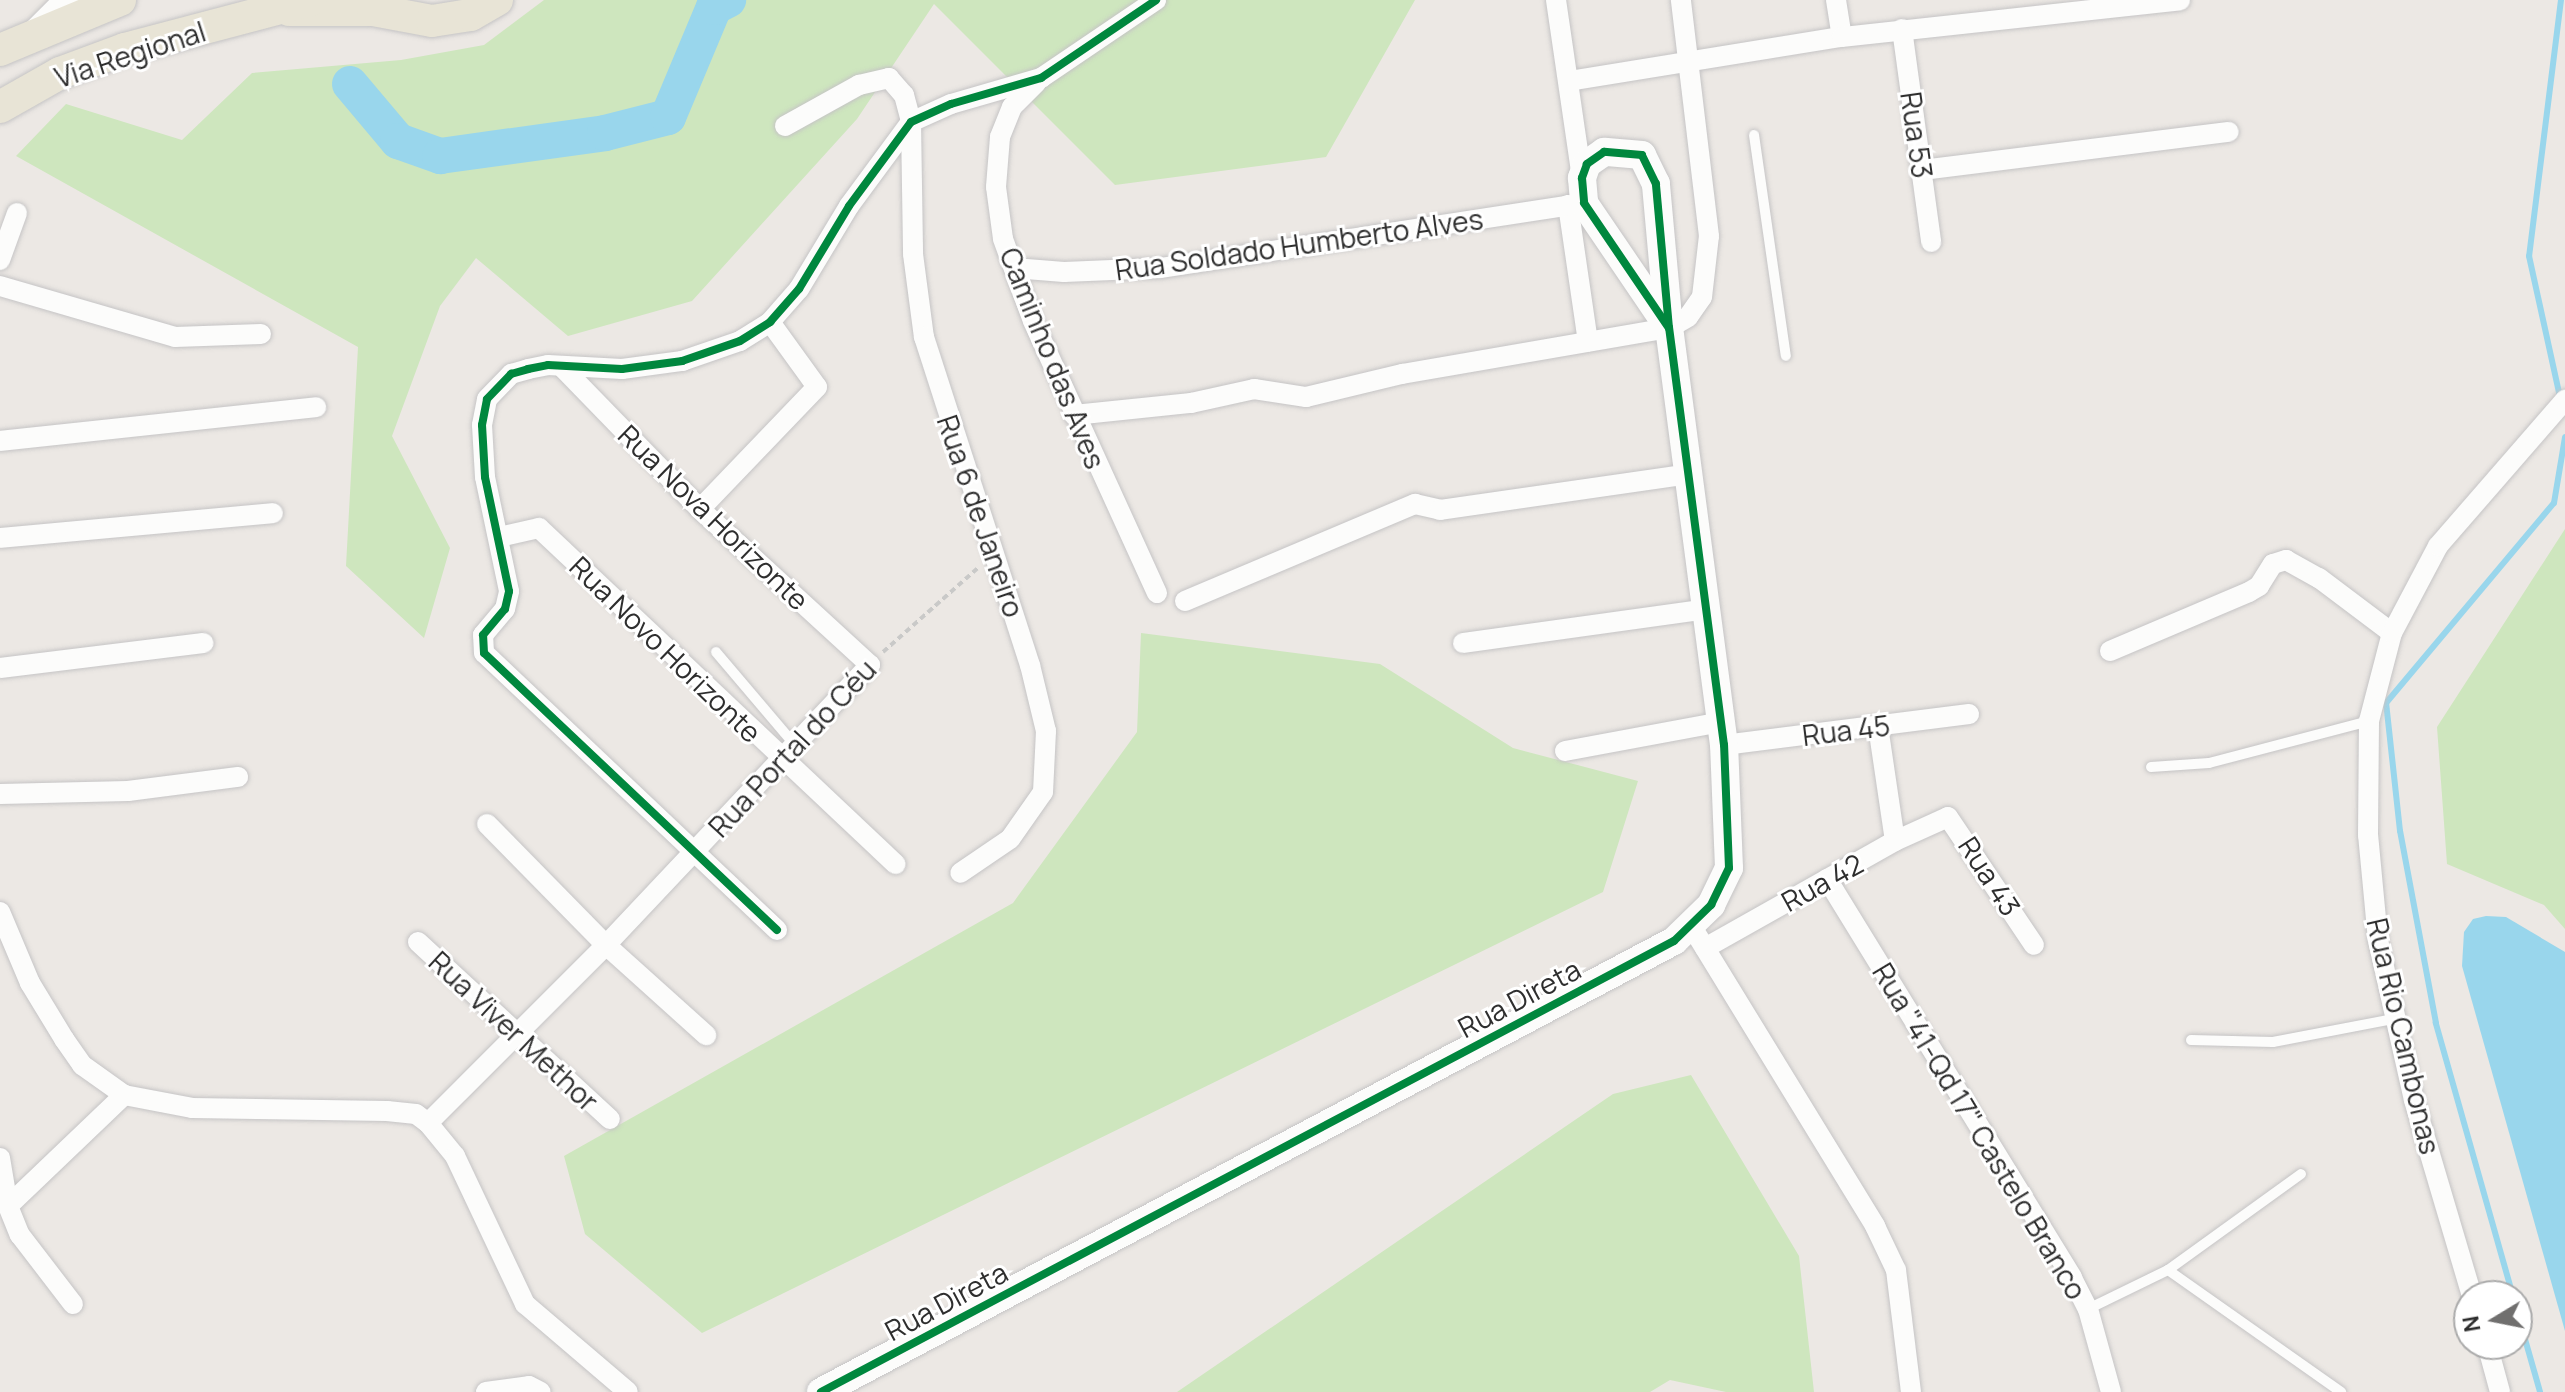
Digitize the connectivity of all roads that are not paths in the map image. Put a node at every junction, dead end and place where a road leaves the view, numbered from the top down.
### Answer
1 (69, 0) edge
2 (120, 0) edge
3 (497, 0) edge
4 (1156, 0) edge
5 (1556, 0) edge
6 (1681, 0) edge
7 (1836, 0) edge
8 (2180, 0) edge
9 (296, 5) edge
10 (1902, 29) junction
11 (37, 32) junction
12 (1842, 37) junction
13 (0, 50) edge
14 (1689, 63) junction
15 (1041, 78) junction
16 (1569, 81) junction
17 (0, 107) edge
18 (911, 122) junction
19 (785, 126) dead end
20 (2229, 132) dead end
21 (1754, 135) dead end
22 (1922, 170) junction
23 (1578, 195) junction
24 (17, 213) dead end
25 (1931, 242) dead end
26 (0, 260) edge
27 (1014, 268) junction
28 (0, 286) edge
29 (770, 322) junction
30 (1669, 328) junction
31 (261, 334) dead end
32 (1588, 342) junction
33 (1786, 356) dead end
34 (562, 367) junction
35 (2565, 400) edge
36 (316, 407) dead end
37 (1074, 415) junction
38 (0, 441) edge
39 (1689, 474) junction
40 (700, 509) junction
41 (273, 513) dead end
42 (499, 537) junction
43 (0, 538) edge
44 (1157, 593) dead end
45 (1185, 601) dead end
46 (1708, 609) junction
47 (2392, 633) junction
48 (203, 643) dead end
49 (1463, 643) dead end
50 (2110, 651) dead end
51 (716, 652) dead end
52 (870, 665) joint
53 (0, 668) edge
54 (1969, 714) dead end
55 (2369, 721) junction
56 (1878, 726) junction
57 (1722, 734) junction
58 (788, 751) junction
59 (1565, 751) dead end
60 (2151, 767) dead end
61 (238, 777) dead end
62 (0, 794) edge
63 (1940, 818) joint
64 (487, 824) dead end
65 (1895, 841) junction
66 (696, 849) junction
67 (895, 864) dead end
68 (960, 873) dead end
69 (1827, 879) junction
70 (0, 912) edge
71 (777, 930) dead end
72 (1698, 937) junction
73 (418, 942) dead end
74 (606, 945) junction
75 (2034, 945) dead end
76 (2394, 1019) junction
77 (520, 1033) junction
78 (706, 1035) dead end
79 (2191, 1040) dead end
80 (124, 1095) junction
81 (610, 1119) dead end
82 (428, 1123) junction
83 (0, 1158) edge
84 (2301, 1174) dead end
85 (8, 1206) junction
86 (2168, 1270) junction
87 (2467, 1280) edge
88 (73, 1304) dead end
89 (2088, 1309) junction
90 (2491, 1360) edge
91 (486, 1392) edge
92 (541, 1392) edge
93 (628, 1392) edge
94 (821, 1392) edge
95 (1911, 1392) edge
96 (2111, 1392) edge
97 (2341, 1392) edge
98 (2500, 1392) edge

1 - 11 street
2 - 11 main road, Via Regional
3 - 9 main road, Via Regional
4 - 15 street
5 - 16 street
6 - 14 street
7 - 12 street
8 - 10 street
9 - 17 main road, Via Regional
10 - 12 street
10 - 22 street, Rua 53
11 - 13 main road, Via Regional
12 - 14 street
14 - 16 street
14 - 30 street
15 - 18 street
15 - 27 street, Caminho das Aves
16 - 23 street
18 - 19 street
18 - 29 street
18 - 68 street, Rua 6 de Janeiro
20 - 22 street
21 - 33 lane
22 - 25 street, Rua 53
23 - 27 street, Rua Soldado Humberto Alves
23 - 30 street, Rua Direta
23 - 30 street, Rua Direta
23 - 32 street
24 - 26 street
27 - 37 street, Caminho das Aves
28 - 31 street
29 - 34 street
29 - 40 street
30 - 32 street
30 - 39 street, Rua Direta
32 - 37 street
34 - 40 street, Rua Nova Horizonte
34 - 42 street
35 - 47 street, Rua Rio Cambonas
36 - 38 street
37 - 44 street, Caminho das Aves
39 - 45 street
39 - 46 street, Rua Direta
40 - 52 street, Rua Nova Horizonte
41 - 43 street
42 - 58 street, Rua Novo Horizonte
42 - 66 street
46 - 49 street
46 - 57 street, Rua Direta
47 - 50 street
47 - 55 street, Rua Rio Cambonas
48 - 53 street
51 - 58 lane
52 - 58 street, Rua Portal do Céu
54 - 56 street, Rua 45
55 - 60 lane
55 - 76 street, Rua Rio Cambonas
56 - 57 street, Rua 45
56 - 65 street
57 - 59 street, Rua 45
57 - 72 street, Rua Direta
58 - 66 street, Rua Portal do Céu
58 - 67 street, Rua Novo Horizonte
61 - 62 street
63 - 65 street, Rua 42
63 - 75 street, Rua 43
64 - 74 street
65 - 69 street, Rua 42
66 - 71 street
66 - 74 street, Rua Portal do Céu
69 - 72 street, Rua 42
69 - 89 street, Rua "41-Qd 17" Castelo Branco
70 - 80 street
72 - 94 street, Rua Direta
72 - 95 street
73 - 77 street, Rua Viver Methor
74 - 77 street, Rua Portal do Céu
74 - 78 street
76 - 79 lane
76 - 87 street, Rua Rio Cambonas
77 - 81 street, Rua Viver Methor
77 - 82 street, Rua Portal do Céu
80 - 82 street
80 - 85 street
82 - 93 street
83 - 85 street
84 - 86 lane
85 - 88 street
86 - 89 lane
86 - 97 lane
89 - 96 street, Rua "41-Qd 17" Castelo Branco
90 - 98 street
91 - 92 street

